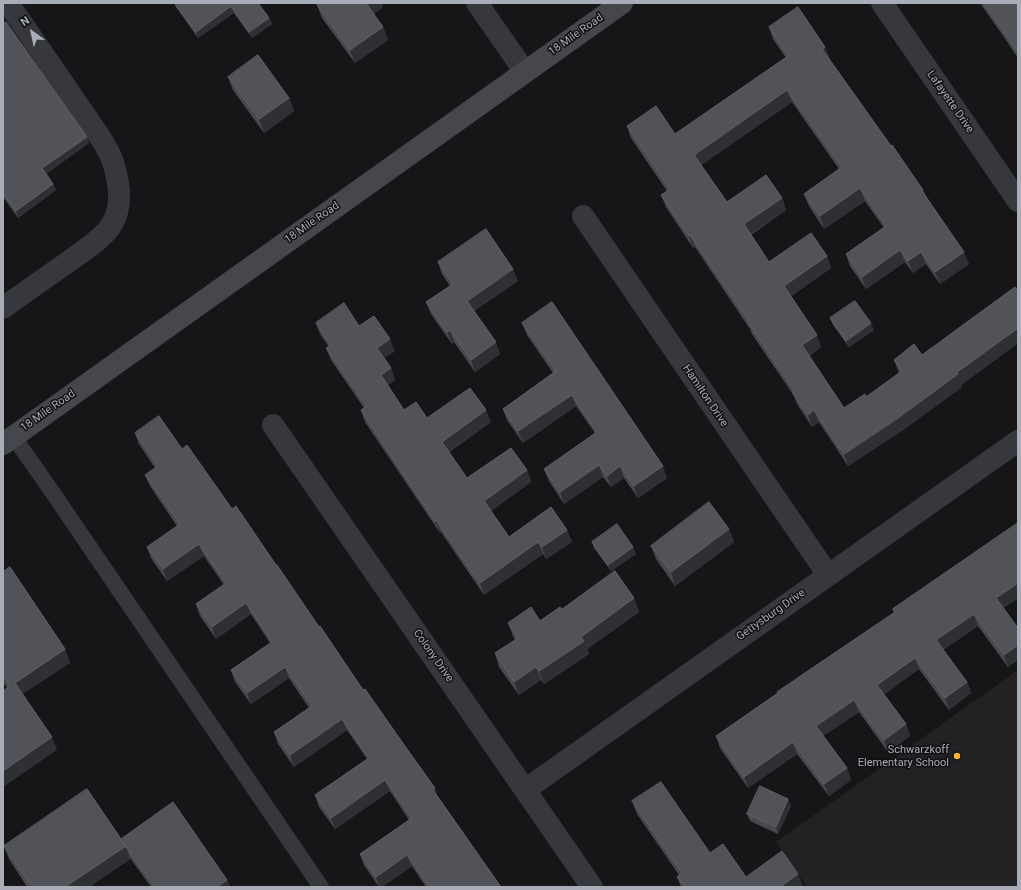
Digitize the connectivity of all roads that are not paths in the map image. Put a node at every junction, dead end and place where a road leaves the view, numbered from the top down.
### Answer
1 (8, 3) edge
2 (477, 3) edge
3 (622, 3) edge
4 (882, 3) edge
5 (525, 72) junction
6 (1018, 201) edge
7 (583, 216) dead end
8 (3, 308) edge
9 (273, 425) dead end
10 (8, 440) edge
11 (1018, 441) edge
12 (828, 575) junction
13 (525, 790) junction
14 (321, 887) edge
15 (592, 887) edge

1 - 8 street
2 - 5 street
3 - 5 street, 18 Mile Road
4 - 6 street, Lafayette Drive
5 - 10 street, 18 Mile Road
7 - 12 street, Hamilton Drive
9 - 13 street, Colony Drive
10 - 14 lane
11 - 12 street, Gettysburg Drive
12 - 13 street, Gettysburg Drive
13 - 15 street, Colony Drive

